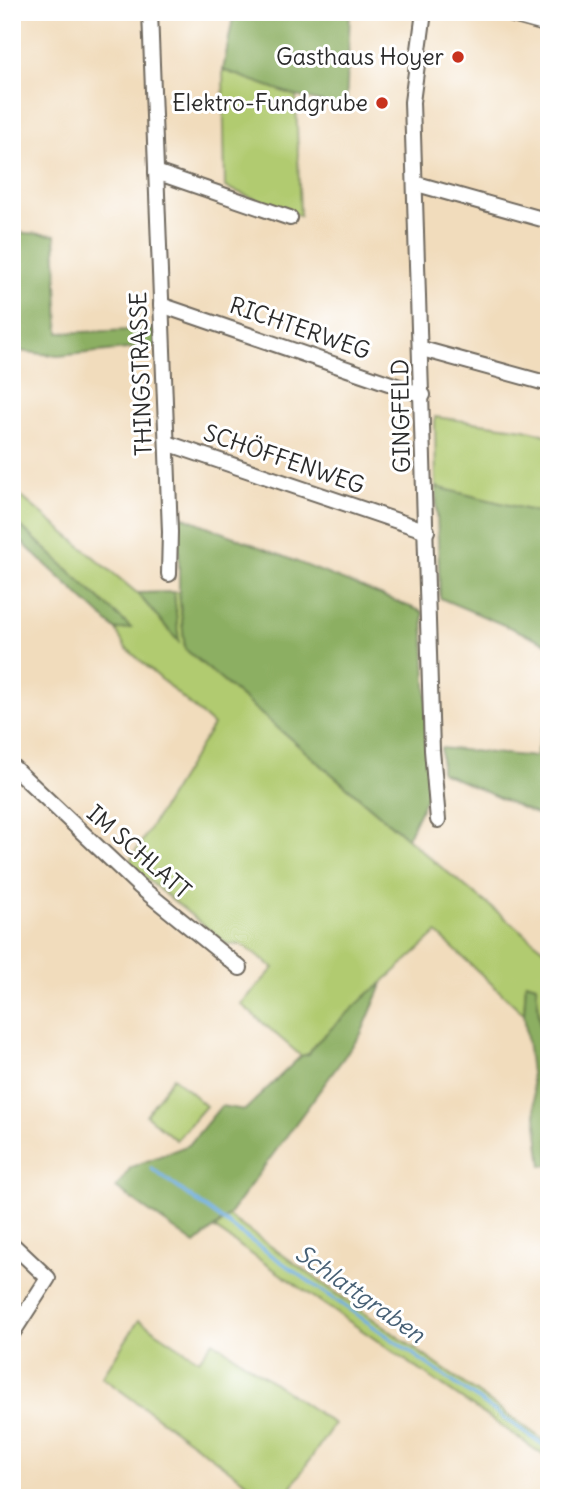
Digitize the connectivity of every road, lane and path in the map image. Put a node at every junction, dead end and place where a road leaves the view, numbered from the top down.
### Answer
1 (150, 12) edge
2 (424, 12) edge
3 (513, 12) edge
4 (549, 22) edge
5 (156, 172) junction
6 (417, 184) junction
7 (290, 218) dead end
8 (549, 221) edge
9 (161, 305) junction
10 (422, 349) junction
11 (549, 384) edge
12 (423, 394) junction
13 (167, 443) junction
14 (427, 531) junction
15 (169, 574) dead end
16 (12, 766) edge
17 (438, 820) dead end
18 (240, 968) dead end
19 (12, 1244) edge
20 (12, 1334) edge

1 - 5 street, THINGSTRASSE
2 - 6 street, GINGFELD
3 - 4 main road
5 - 7 street
5 - 9 street, THINGSTRASSE
6 - 8 street
6 - 10 street, GINGFELD
9 - 12 street, RICHTERWEG
9 - 13 street, THINGSTRASSE
10 - 11 street
10 - 12 street, GINGFELD
12 - 14 street, GINGFELD
13 - 14 street, SCHÖFFENWEG
13 - 15 street, THINGSTRASSE
14 - 17 street, GINGFELD
16 - 18 street, IM SCHLATT
19 - 20 street

